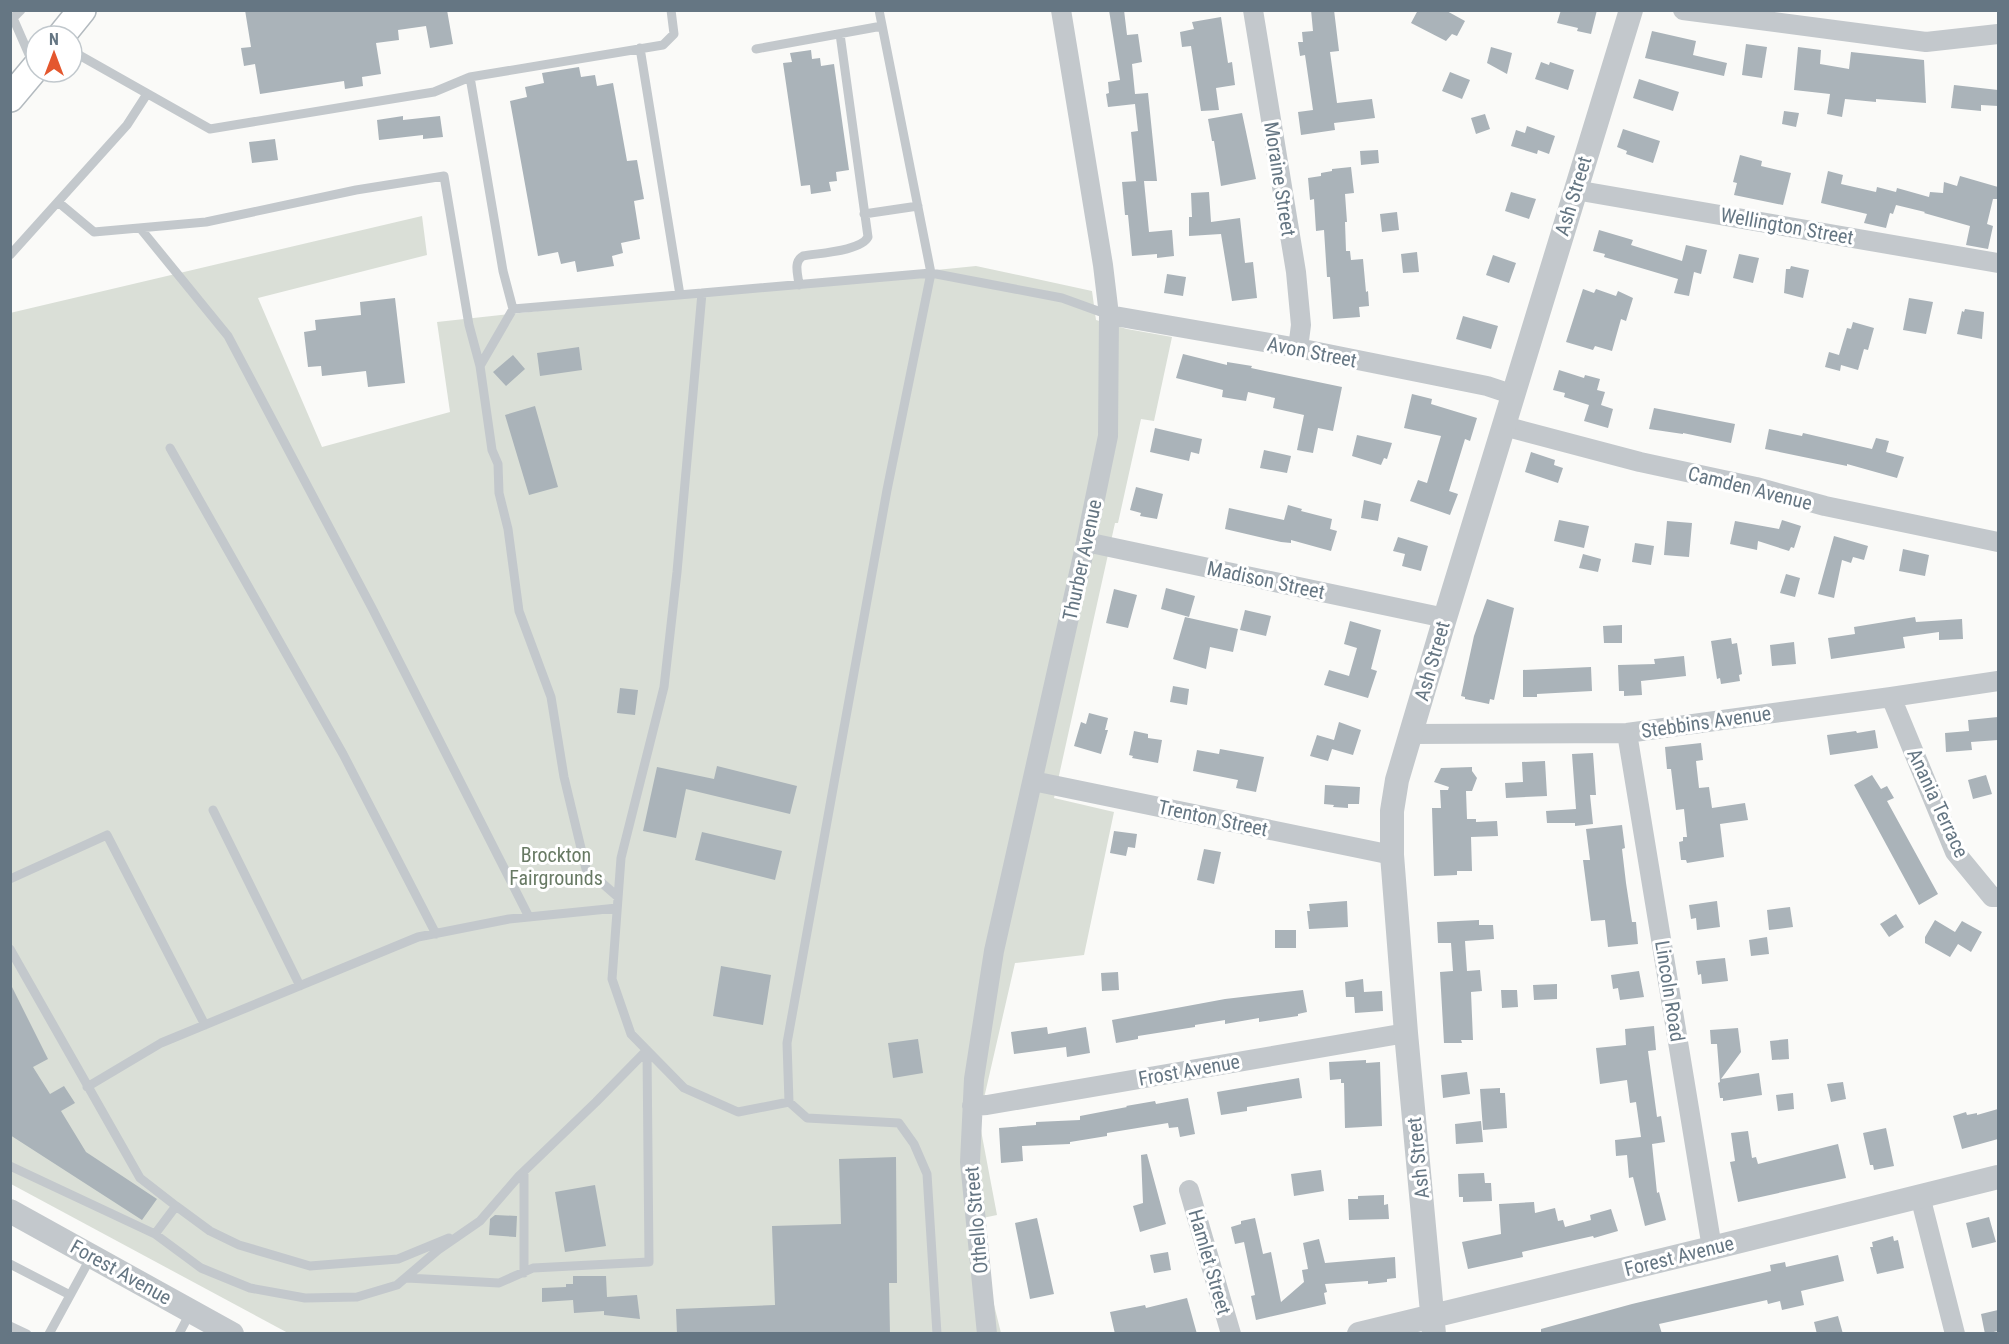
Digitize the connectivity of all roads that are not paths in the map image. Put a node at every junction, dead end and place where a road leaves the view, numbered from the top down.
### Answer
1 (21, 10) edge
2 (82, 10) edge
3 (671, 10) edge
4 (879, 10) edge
5 (1061, 10) edge
6 (1253, 10) edge
7 (1631, 10) edge
8 (1683, 10) edge
9 (12, 15) edge
10 (71, 24) edge
11 (882, 26) junction
12 (840, 34) junction
13 (1998, 34) edge
14 (24, 43) edge
15 (640, 48) junction
16 (756, 50) dead end
17 (84, 58) edge
18 (470, 77) junction
19 (24, 81) edge
20 (147, 94) junction
21 (10, 98) edge
22 (1575, 190) junction
23 (58, 202) junction
24 (918, 206) junction
25 (864, 213) junction
26 (140, 228) junction
27 (10, 255) edge
28 (1998, 263) edge
29 (931, 273) junction
30 (799, 285) junction
31 (702, 293) junction
32 (680, 295) junction
33 (513, 309) junction
34 (1109, 315) junction
35 (1298, 348) junction
36 (480, 366) junction
37 (1514, 395) junction
38 (1504, 426) junction
39 (170, 448) dead end
40 (1086, 542) junction
41 (1998, 542) edge
42 (1445, 618) junction
43 (1998, 681) edge
44 (1891, 697) junction
45 (1627, 733) junction
46 (1411, 734) junction
47 (1033, 781) junction
48 (213, 810) dead end
49 (1392, 855) junction
50 (10, 879) edge
51 (1998, 897) edge
52 (618, 902) junction
53 (529, 917) junction
54 (436, 934) junction
55 (10, 950) edge
56 (300, 986) junction
57 (205, 1025) junction
58 (1406, 1033) junction
59 (647, 1050) junction
60 (87, 1087) junction
61 (789, 1102) junction
62 (972, 1106) junction
63 (10, 1166) edge
64 (524, 1172) junction
65 (1998, 1177) edge
66 (1189, 1190) dead end
67 (1920, 1196) junction
68 (176, 1206) junction
69 (10, 1211) edge
70 (466, 1231) junction
71 (155, 1234) junction
72 (1712, 1248) junction
73 (92, 1256) junction
74 (10, 1264) edge
75 (524, 1273) junction
76 (407, 1278) junction
77 (70, 1295) junction
78 (192, 1311) junction
79 (1434, 1324) edge
80 (10, 1326) edge
81 (27, 1334) edge
82 (49, 1334) edge
83 (179, 1334) edge
84 (232, 1334) edge
85 (937, 1334) edge
86 (987, 1334) edge
87 (1231, 1334) edge
88 (1359, 1334) edge
89 (1954, 1334) edge

1 - 9 lane
2 - 10 main road
3 - 15 lane
4 - 11 lane
5 - 34 street, Thurber Avenue
6 - 35 street, Moraine Street
7 - 22 street, Ash Street
8 - 13 street
9 - 14 lane
11 - 12 lane
11 - 24 lane
12 - 16 lane
12 - 25 lane
15 - 18 lane
15 - 32 lane
17 - 20 lane
18 - 20 lane
18 - 33 lane
19 - 21 main road
20 - 23 lane
22 - 28 street, Wellington Street
22 - 37 street, Ash Street
23 - 26 lane
23 - 27 lane
24 - 25 lane
24 - 29 lane
25 - 30 lane
26 - 36 lane
26 - 53 lane
29 - 30 lane
29 - 34 lane
29 - 61 lane
30 - 31 lane
31 - 32 lane
31 - 52 lane
32 - 33 lane
33 - 36 lane
34 - 35 street, Avon Street
34 - 40 street, Thurber Avenue
35 - 37 street, Avon Street
36 - 52 lane
37 - 38 street, Ash Street
38 - 41 street, Camden Avenue
38 - 42 street, Ash Street
39 - 54 lane
40 - 42 street, Madison Street
40 - 47 street, Thurber Avenue
42 - 46 street, Ash Street
43 - 44 street, Stebbins Avenue
44 - 45 street, Stebbins Avenue
44 - 51 street, Anania Terrace
45 - 46 street, Stebbins Avenue
45 - 72 street, Lincoln Road
46 - 49 street, Ash Street
47 - 49 street, Trenton Street
47 - 62 street, Thurber Avenue
48 - 56 lane
49 - 58 street, Ash Street
50 - 57 lane
52 - 53 lane
52 - 59 lane
53 - 54 lane
54 - 56 lane
55 - 60 lane
56 - 57 lane
57 - 60 lane
58 - 62 street, Frost Avenue
58 - 79 street, Ash Street
59 - 61 lane
59 - 64 lane
59 - 75 lane
60 - 68 lane
61 - 85 lane
62 - 86 street, Othello Street
63 - 71 lane
64 - 70 lane
64 - 75 lane
65 - 67 street, Forest Avenue
66 - 87 street, Hamlet Street
67 - 72 street, Forest Avenue
67 - 89 street
68 - 70 lane
68 - 71 lane
69 - 73 street, Forest Avenue
70 - 76 lane
71 - 76 lane
72 - 79 street, Forest Avenue
73 - 77 lane
73 - 78 street, Forest Avenue
74 - 77 lane
75 - 76 lane
77 - 82 lane
78 - 83 lane
78 - 84 street, Forest Avenue
79 - 88 street, Forest Avenue
80 - 81 lane

